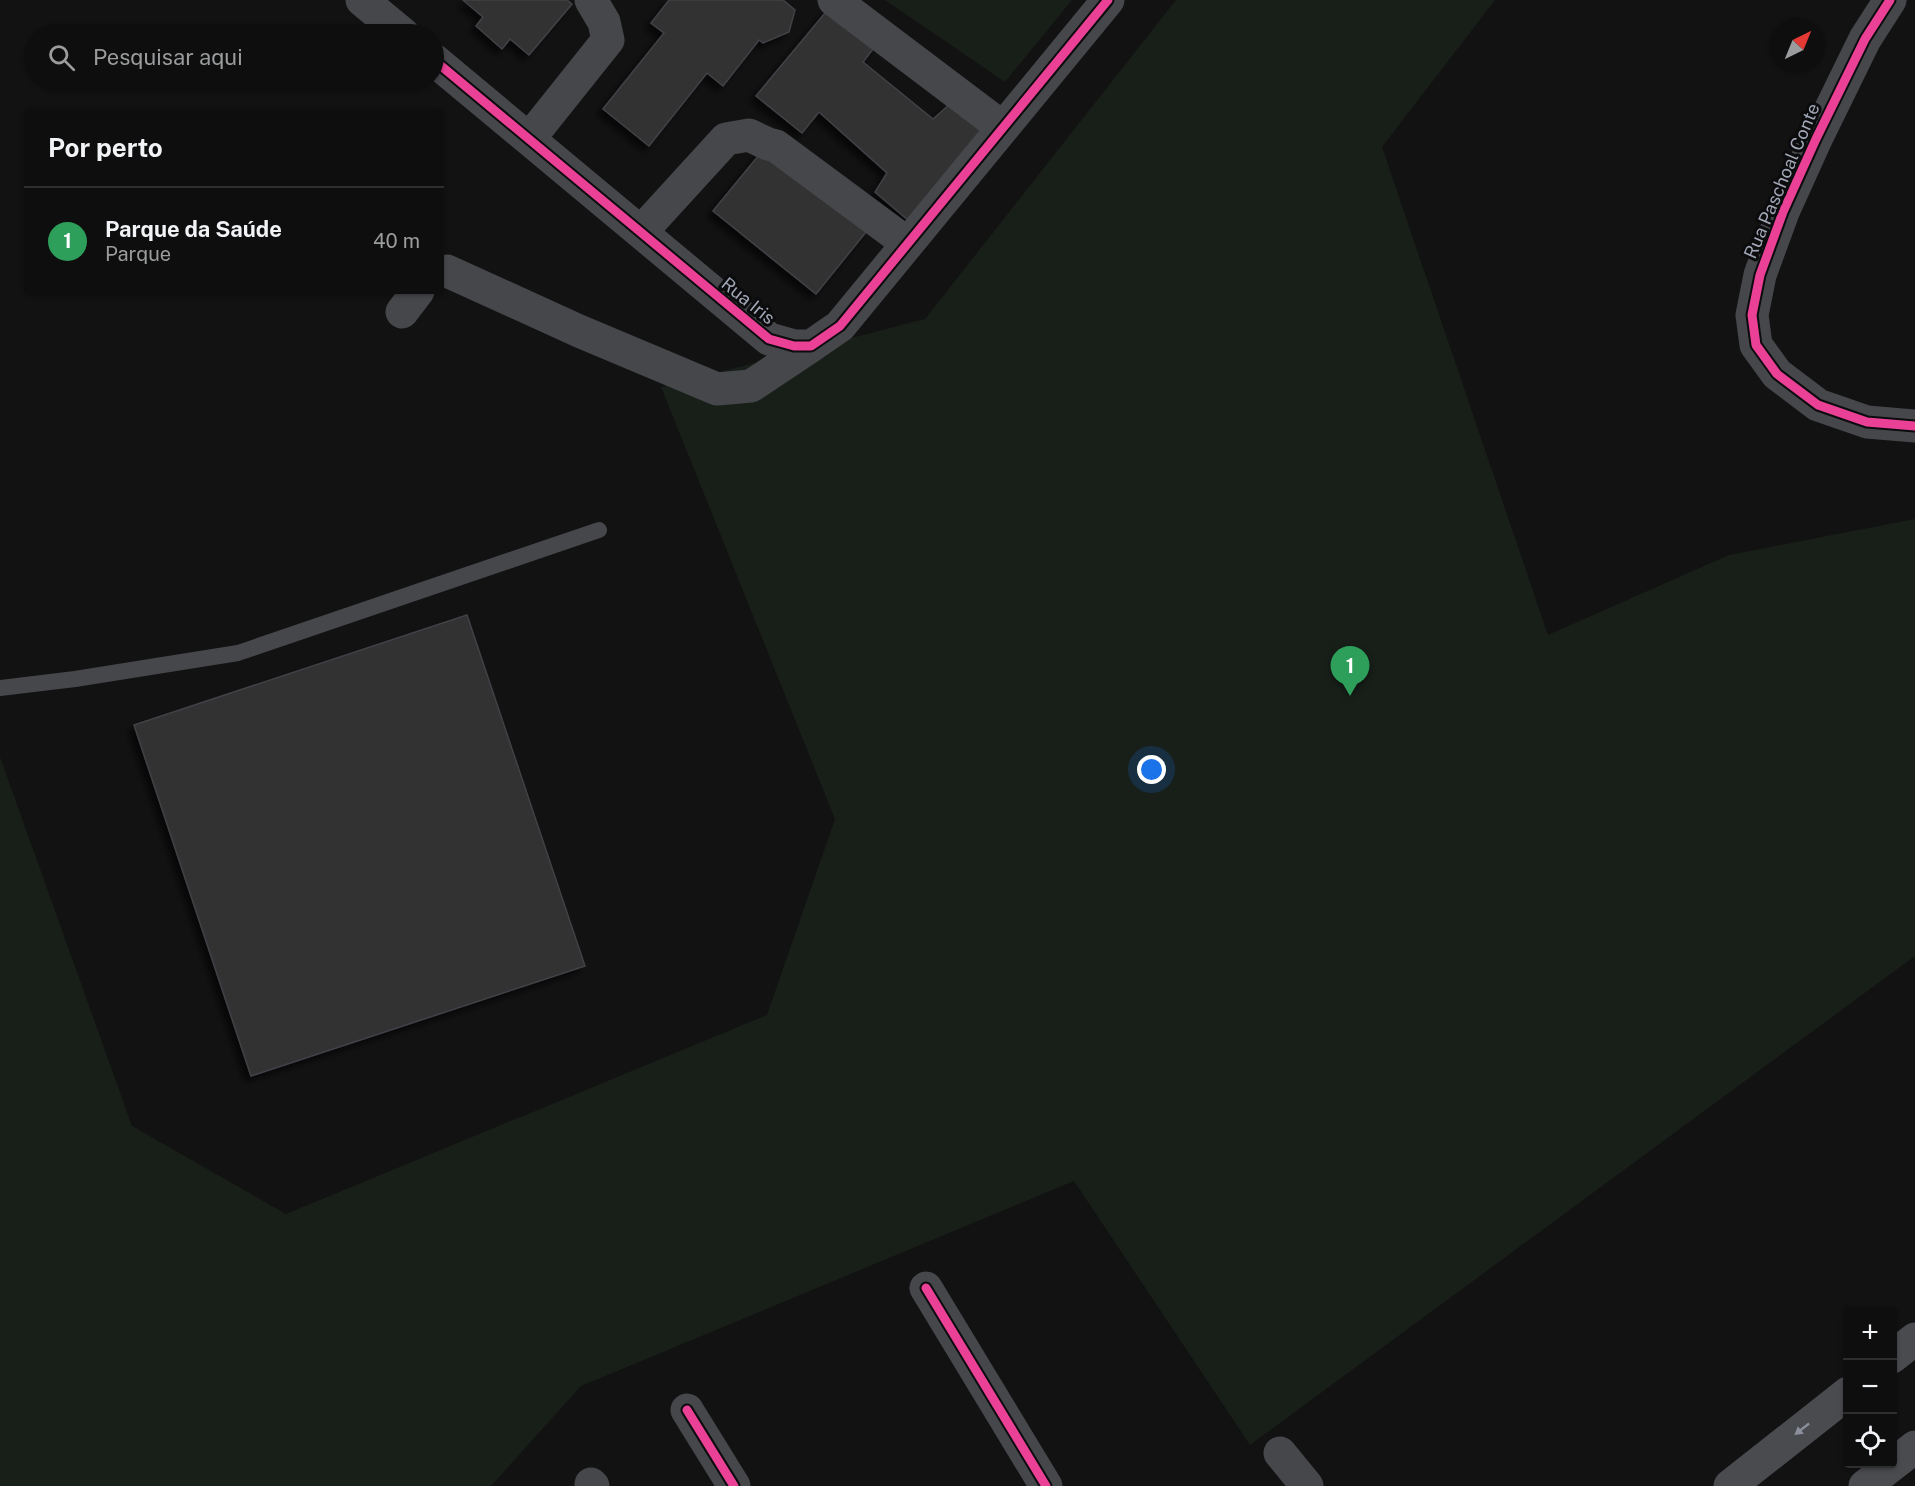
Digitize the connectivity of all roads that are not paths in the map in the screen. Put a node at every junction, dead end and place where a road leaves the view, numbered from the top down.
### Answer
1 (362, 0) edge
2 (591, 0) edge
3 (834, 0) edge
4 (1108, 0) edge
5 (1890, 0) edge
6 (391, 24) edge
7 (444, 68) edge
8 (1002, 127) junction
9 (529, 139) junction
10 (640, 232) junction
11 (907, 243) junction
12 (444, 272) edge
13 (811, 346) junction
14 (1915, 426) edge
15 (599, 530) dead end
16 (0, 688) edge
17 (926, 1288) dead end
18 (1915, 1339) edge
19 (1897, 1354) edge
20 (1843, 1397) edge
21 (687, 1410) dead end
22 (1915, 1447) edge
23 (1280, 1453) dead end
24 (734, 1486) edge
25 (1046, 1486) edge
26 (1307, 1486) edge
27 (1730, 1486) edge
28 (1865, 1486) edge

1 - 6 street
2 - 9 street
3 - 8 street
4 - 8 street
5 - 14 street, Rua Paschoal Conte
7 - 9 street, Rua Iris
8 - 11 street
9 - 10 street, Rua Iris
10 - 11 street
10 - 13 street, Rua Iris
11 - 13 street
12 - 13 street
15 - 16 lane
17 - 25 street
18 - 19 main road
20 -> 27 main road
21 - 24 street
22 - 28 main road
23 - 26 street

